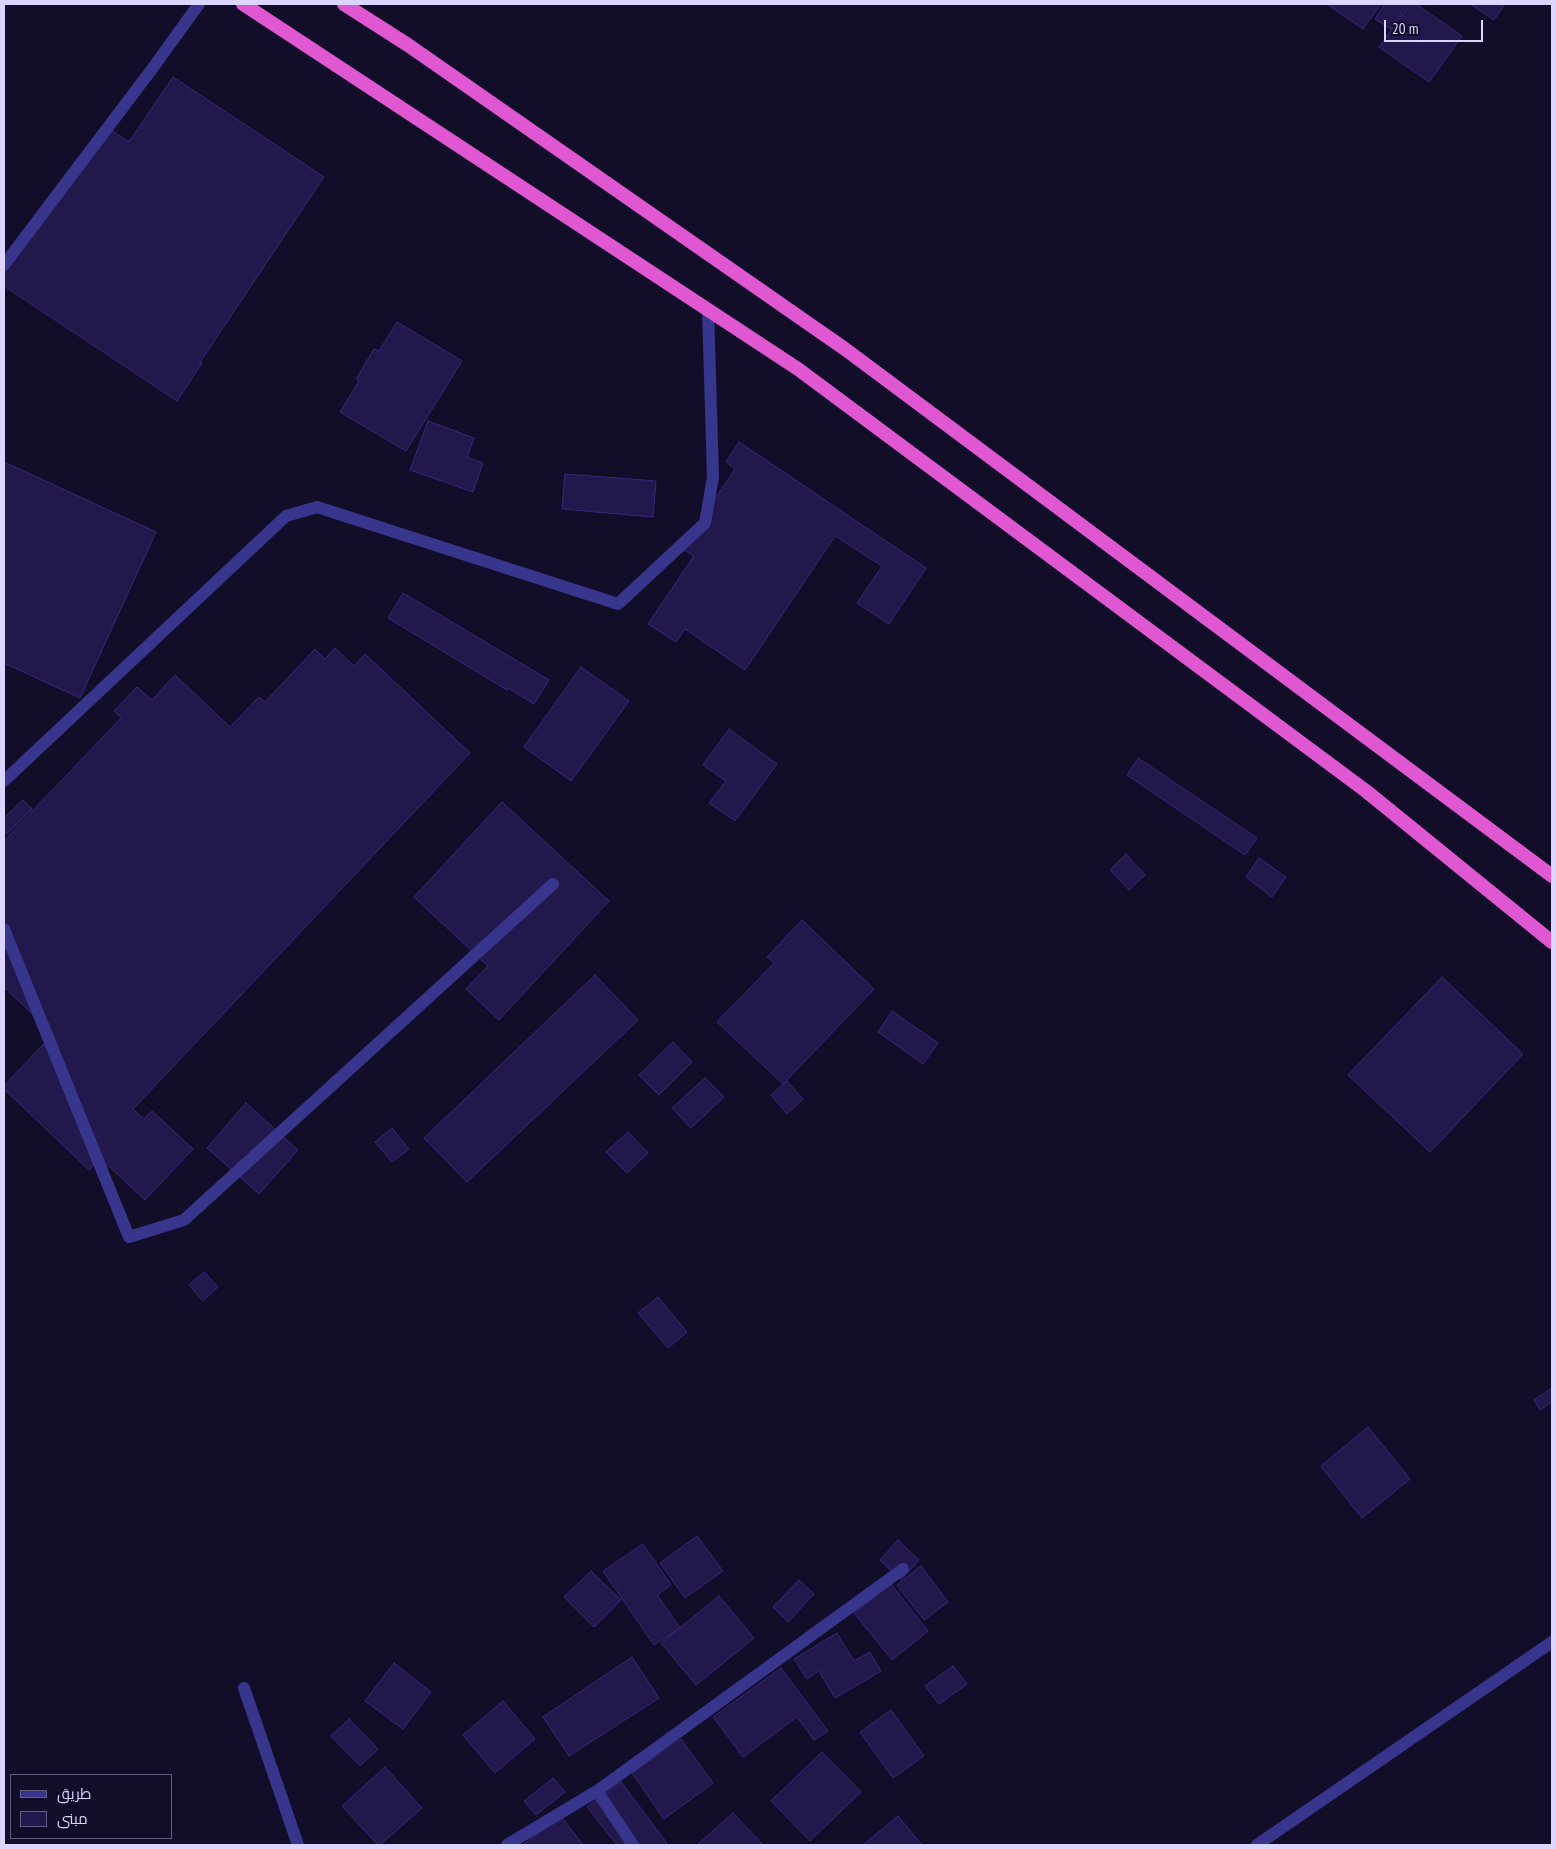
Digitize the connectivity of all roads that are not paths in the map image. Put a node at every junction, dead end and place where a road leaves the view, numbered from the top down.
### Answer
1 (199, 4) edge
2 (243, 4) edge
3 (344, 4) edge
4 (4, 266) edge
5 (708, 309) junction
6 (4, 781) edge
7 (1552, 876) edge
8 (553, 884) dead end
9 (4, 929) edge
10 (1552, 942) edge
11 (903, 1569) dead end
12 (1552, 1642) edge
13 (244, 1688) dead end
14 (597, 1791) junction
15 (298, 1845) edge
16 (507, 1845) edge
17 (634, 1845) edge
18 (1257, 1845) edge

1 - 4 street
2 - 5 highway
3 - 7 highway
5 - 6 street
5 - 10 highway
8 - 9 street
11 - 14 street
12 - 18 street
13 - 15 street
14 - 16 street
14 - 17 street

